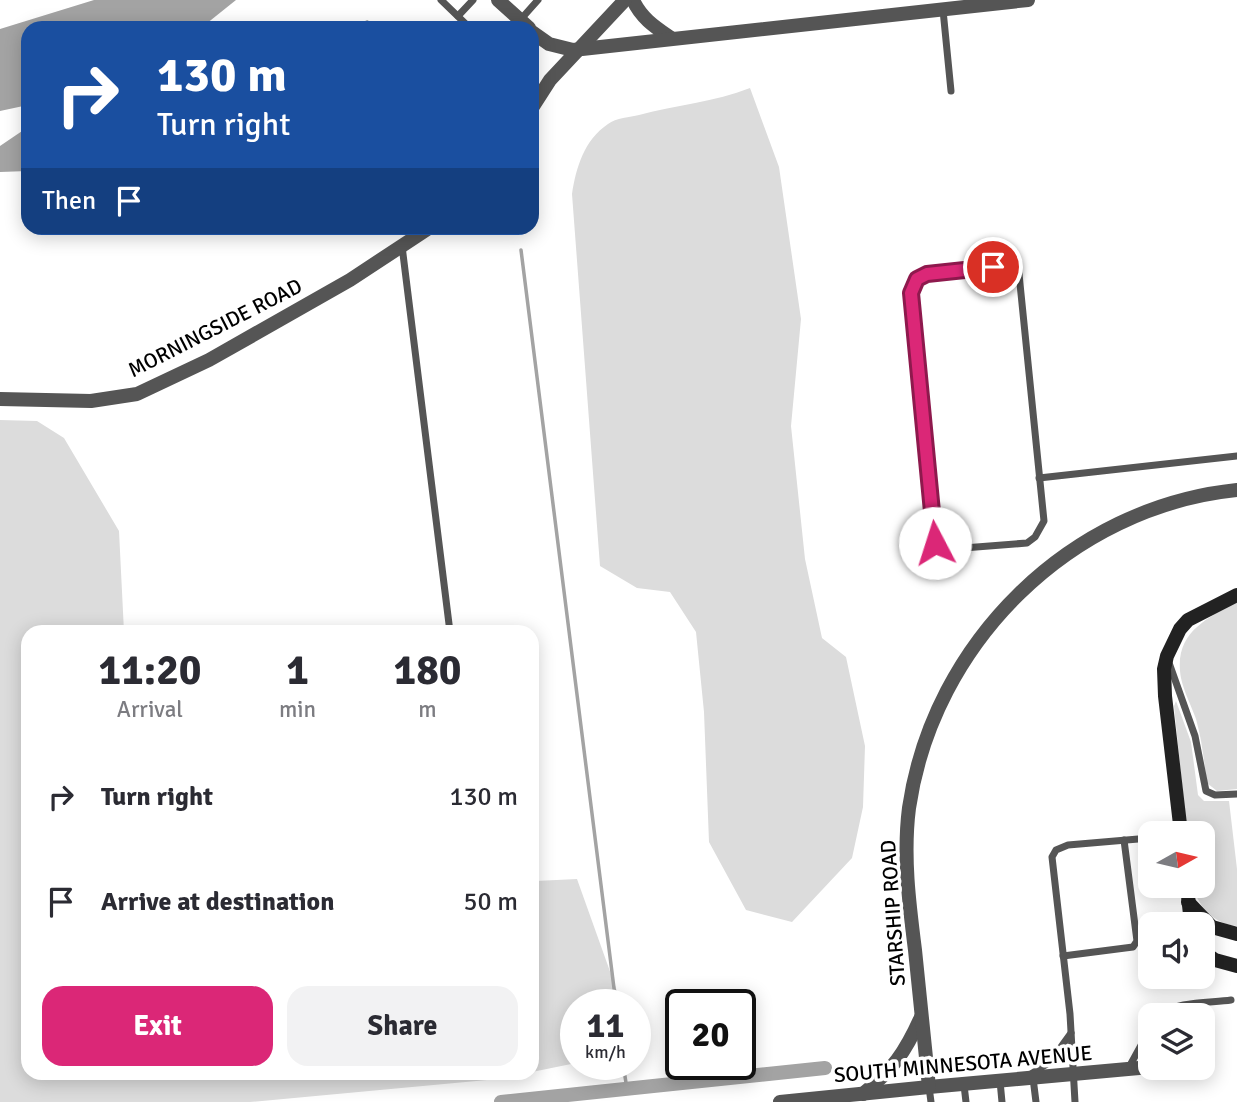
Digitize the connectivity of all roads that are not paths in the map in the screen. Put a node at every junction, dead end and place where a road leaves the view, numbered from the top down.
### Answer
1 (441, 0) edge
2 (473, 0) edge
3 (498, 0) edge
4 (538, 0) edge
5 (625, 0) edge
6 (633, 0) edge
7 (1028, 0) edge
8 (945, 6) edge
9 (458, 16) junction
10 (463, 21) edge
11 (518, 21) edge
12 (527, 21) edge
13 (539, 37) edge
14 (671, 38) junction
15 (579, 48) junction
16 (951, 91) dead end
17 (539, 97) edge
18 (418, 235) edge
19 (402, 245) junction
20 (0, 399) edge
21 (1237, 456) edge
22 (1038, 478) junction
23 (1237, 489) edge
24 (1237, 595) edge
25 (449, 625) edge
26 (1167, 656) junction
27 (1237, 794) edge
28 (1180, 821) edge
29 (1138, 839) edge
30 (1125, 840) junction
31 (1188, 898) edge
32 (1188, 902) junction
33 (1189, 912) edge
34 (1237, 934) edge
35 (1063, 956) junction
36 (1215, 960) edge
37 (1237, 965) edge
38 (1231, 1000) dead end
39 (1208, 1003) edge
40 (922, 1016) junction
41 (1071, 1032) junction
42 (1138, 1051) edge
43 (1138, 1068) edge
44 (1128, 1069) junction
45 (1073, 1075) junction
46 (1027, 1079) junction
47 (1000, 1081) junction
48 (964, 1084) junction
49 (863, 1094) junction
50 (930, 1095) edge
51 (780, 1102) edge
52 (966, 1102) edge
53 (1002, 1102) edge
54 (1036, 1102) edge
55 (1075, 1102) edge

1 - 9 lane
2 - 9 lane
3 - 11 street
4 - 12 lane
5 - 15 street
6 - 14 street
7 - 8 street
8 - 14 street
8 - 16 lane
9 - 10 lane
13 - 15 street
14 - 15 street
15 - 17 street
18 - 19 street, MORNINGSIDE ROAD
19 - 20 street, MORNINGSIDE ROAD
19 - 25 lane
21 - 22 lane
22 - 22 lane
23 - 40 street, STARSHIP ROAD
24 - 26 main road
26 - 27 lane
26 - 28 main road
29 - 30 lane
30 - 35 lane
30 - 35 lane
31 - 32 main road
32 - 33 main road
32 - 34 main road
35 - 41 lane
36 - 37 main road
38 - 39 lane
40 - 49 street
40 - 50 street, STARSHIP ROAD
41 - 45 lane
41 - 46 lane
42 - 44 lane
43 - 44 street, SOUTH MINNESOTA AVENUE
44 - 45 street, SOUTH MINNESOTA AVENUE
45 - 46 street, SOUTH MINNESOTA AVENUE
45 - 55 lane
46 - 47 street, SOUTH MINNESOTA AVENUE
46 - 54 lane
47 - 48 street, SOUTH MINNESOTA AVENUE
47 - 53 lane
48 - 50 street, SOUTH MINNESOTA AVENUE
48 - 52 lane
49 - 50 street, SOUTH MINNESOTA AVENUE
49 - 51 street, SOUTH MINNESOTA AVENUE

